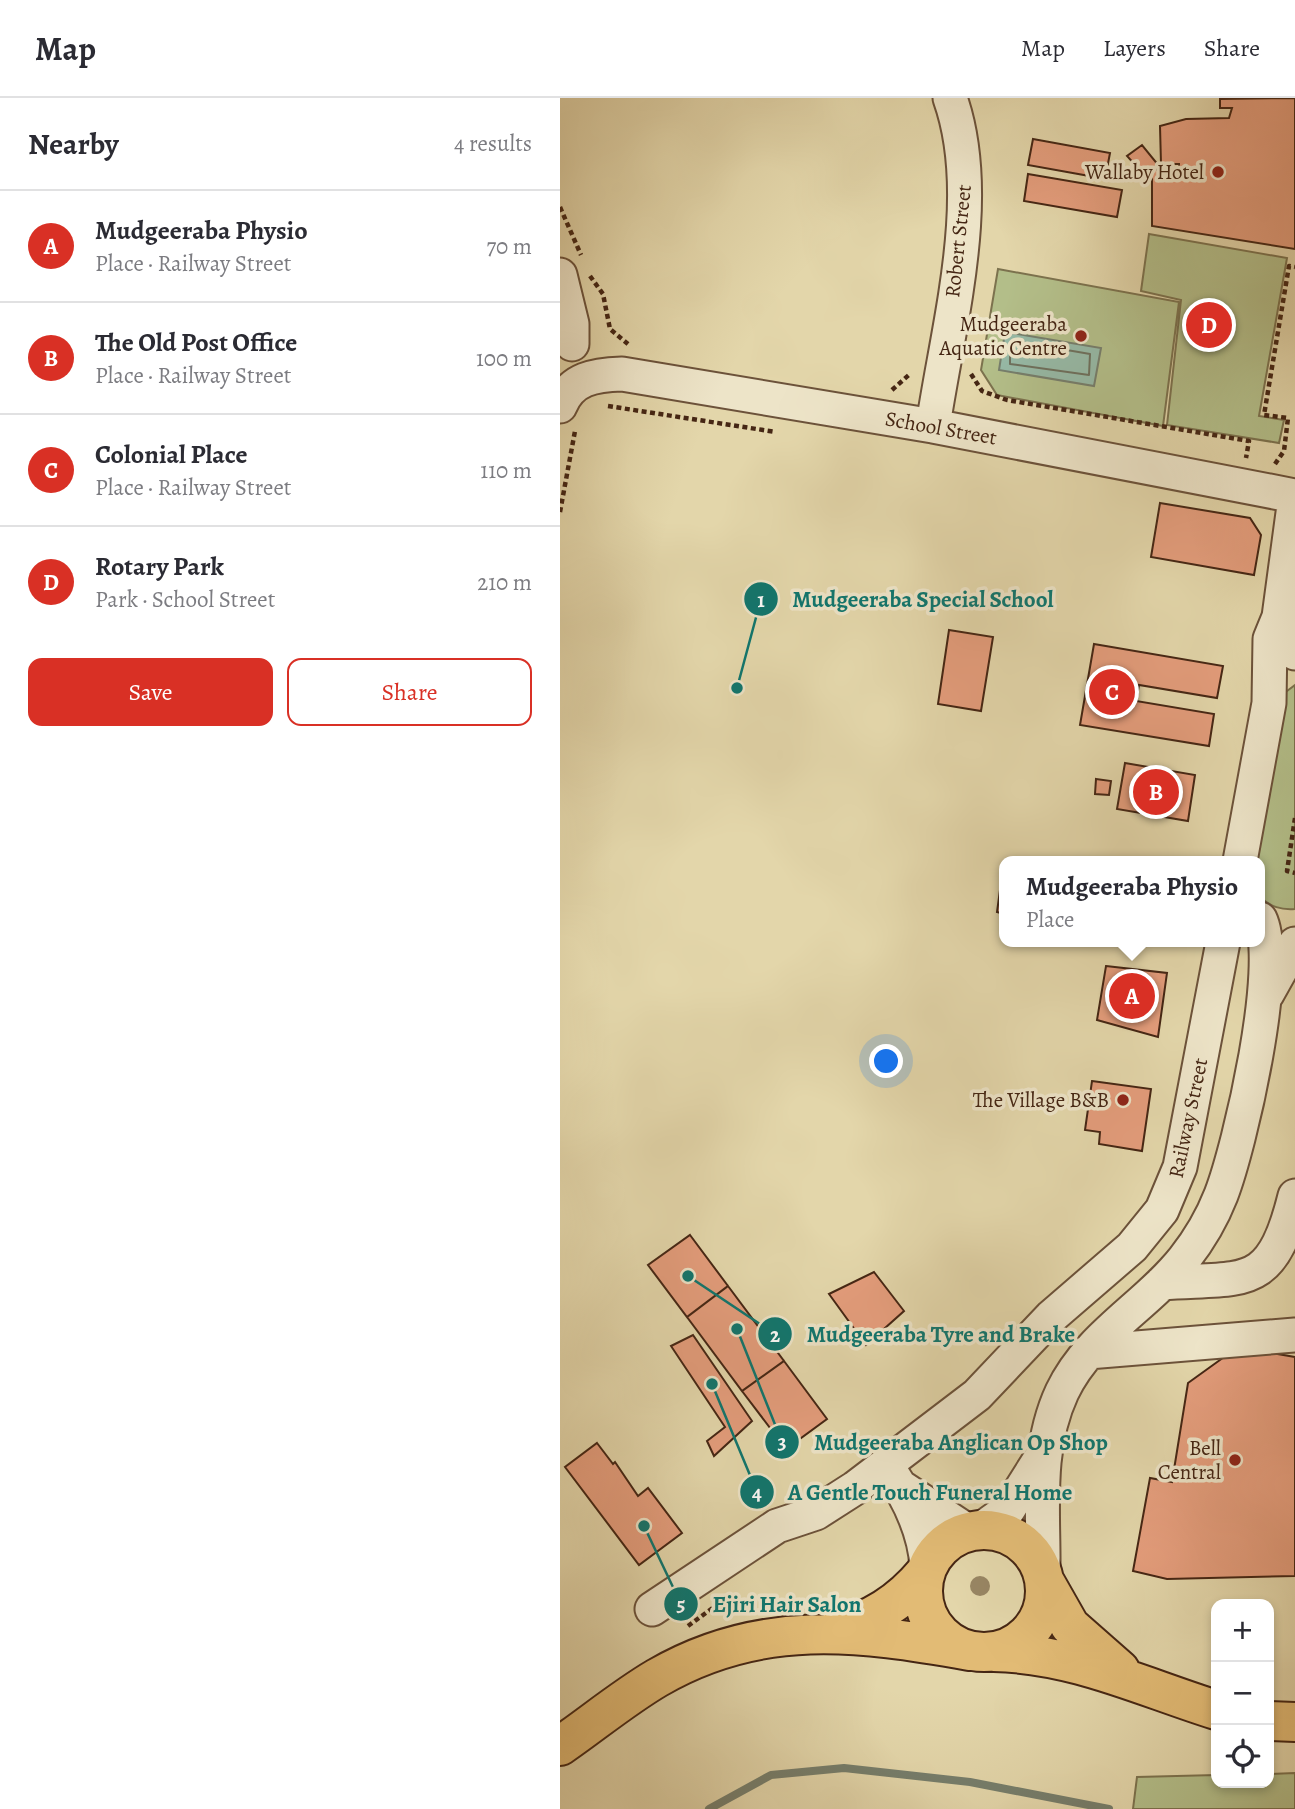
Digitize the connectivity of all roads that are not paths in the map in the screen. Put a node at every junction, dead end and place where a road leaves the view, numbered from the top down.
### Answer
1 (950, 98) edge
2 (577, 270) edge
3 (572, 344) dead end
4 (568, 417) edge
5 (933, 426) junction
6 (1295, 497) edge
7 (1279, 617) junction
8 (1295, 653) edge
9 (1295, 670) edge
10 (1269, 703) junction
11 (1241, 856) edge
12 (1265, 920) edge
13 (1295, 926) edge
14 (1295, 944) edge
15 (1222, 947) edge
16 (1265, 947) edge
17 (1265, 1000) junction
18 (1295, 1196) edge
19 (1162, 1283) junction
20 (1295, 1335) edge
21 (1088, 1352) junction
22 (1042, 1456) junction
23 (894, 1476) junction
24 (974, 1531) junction
25 (926, 1570) junction
26 (1044, 1578) junction
27 (652, 1609) dead end
28 (829, 1632) junction
29 (982, 1651) junction
30 (1130, 1678) junction
31 (1295, 1703) edge
32 (1208, 1704) edge
33 (1274, 1704) edge
34 (1274, 1721) edge
35 (1295, 1722) edge
36 (560, 1746) edge

1 - 5 street, Robert Street
2 - 3 street
4 - 5 street, School Street
5 - 6 street, School Street
6 - 7 street
7 - 8 street
7 - 10 street
9 - 10 street
10 - 11 street
12 - 13 street
14 - 17 street
15 - 23 street, Railway Street
16 - 17 street
17 - 19 street
18 - 19 street
19 - 21 street
20 - 21 street
21 - 22 street
22 - 24 street
22 - 26 street
23 - 24 street
23 - 25 street
23 - 27 street, Railway Street
24 - 25 main road
24 - 26 main road
25 - 28 main road
25 - 29 main road
26 - 29 main road
26 - 30 main road
28 - 29 main road
28 - 36 main road
29 - 30 main road
30 - 32 main road
31 - 33 main road
34 - 35 main road

